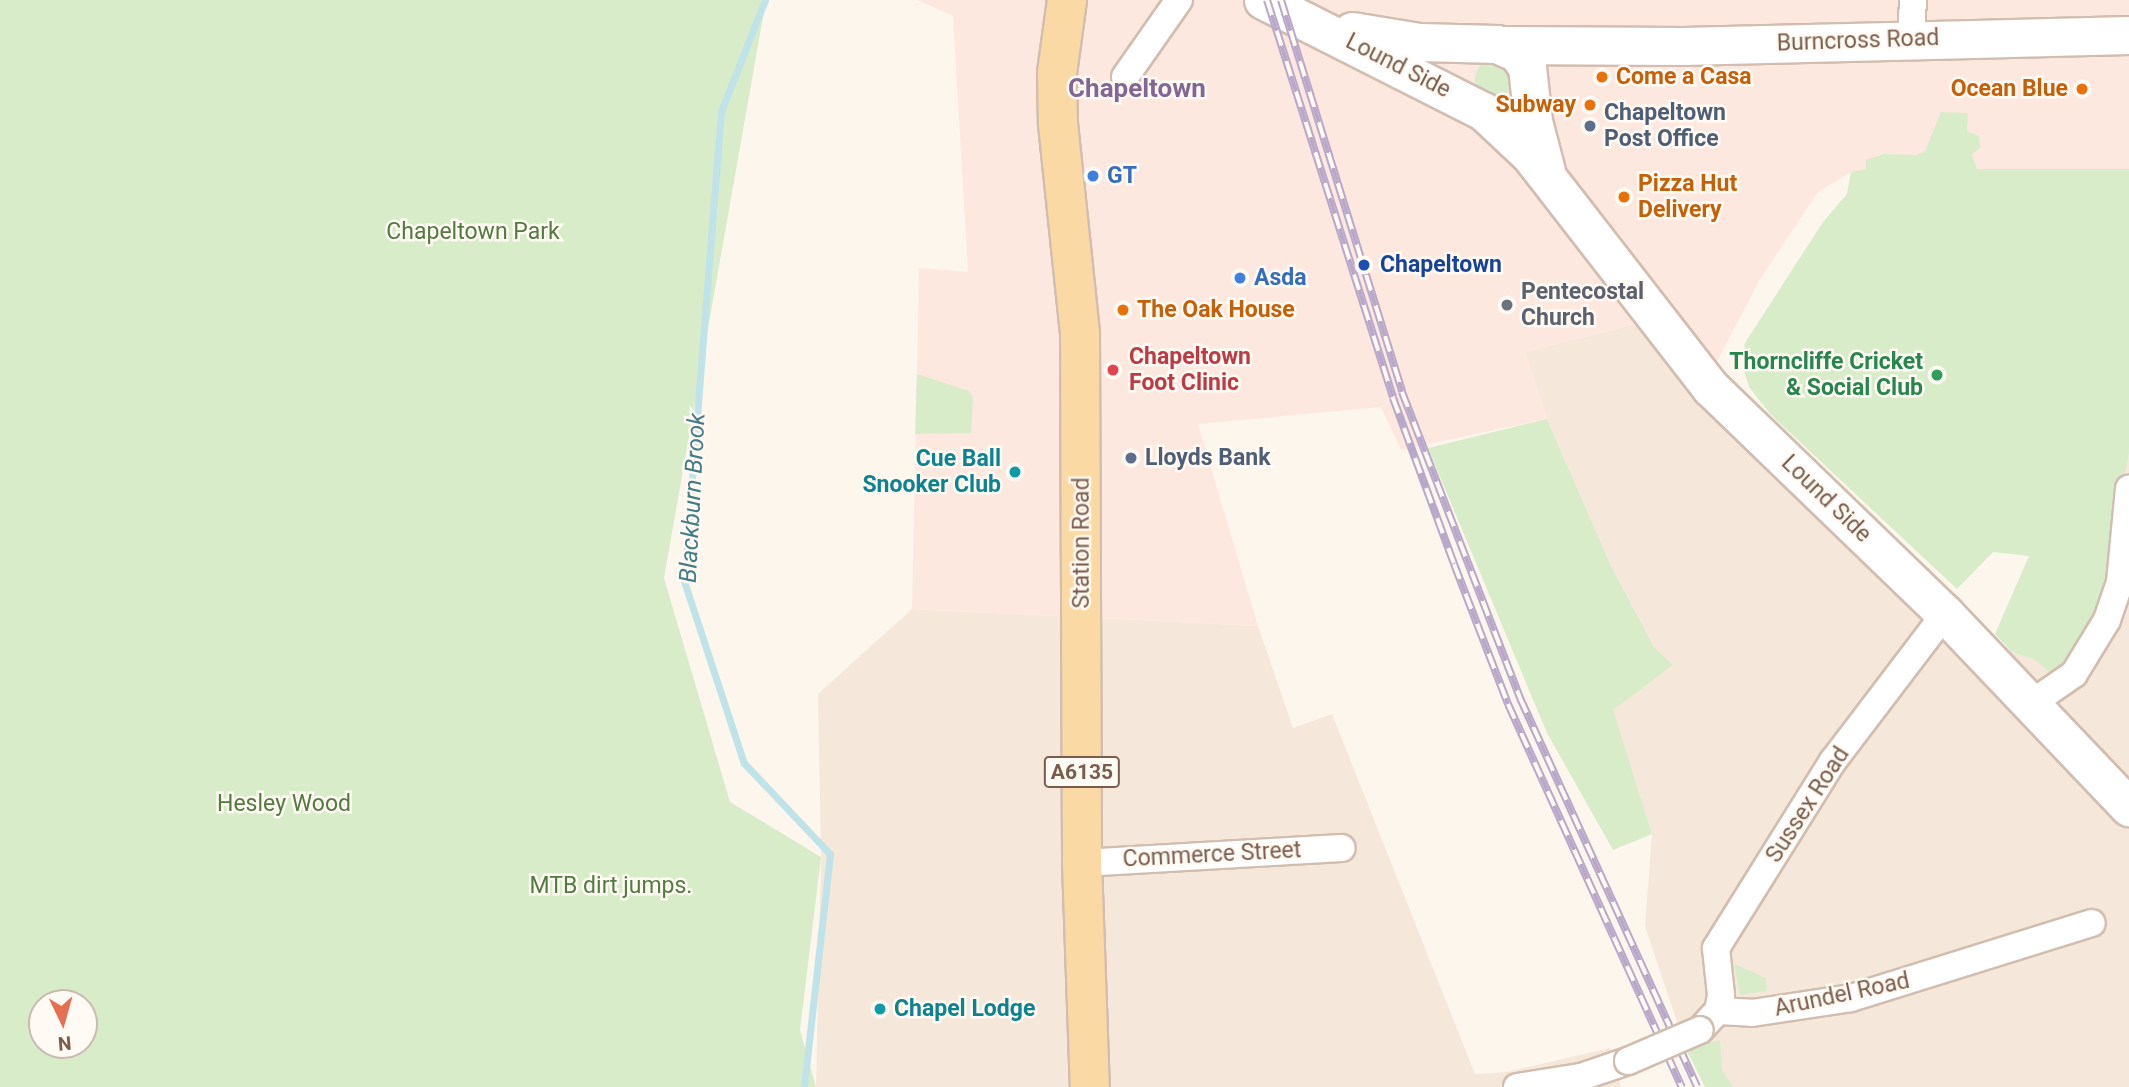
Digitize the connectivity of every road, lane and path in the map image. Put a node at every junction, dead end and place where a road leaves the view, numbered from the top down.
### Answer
1 (1067, 0) edge
2 (1179, 0) edge
3 (1913, 0) edge
4 (1272, 4) edge
5 (1323, 27) junction
6 (2129, 35) edge
7 (1912, 39) junction
8 (1496, 45) junction
9 (1587, 45) junction
10 (1125, 77) dead end
11 (1529, 82) junction
12 (1478, 108) junction
13 (1546, 171) junction
14 (2129, 488) edge
15 (1945, 614) junction
16 (2032, 703) junction
17 (2129, 807) edge
18 (1342, 848) dead end
19 (1082, 863) junction
20 (2092, 923) dead end
21 (1709, 1020) junction
22 (1090, 1087) edge
23 (1517, 1087) edge

1 - 19 main road, Station Road / A6135
2 - 10 street
3 - 7 street
4 - 5 main road, Lound Side
5 - 8 main road, Lound Side
5 - 12 main road, Lound Side
6 - 7 main road, Burncross Road
7 - 9 main road, Burncross Road
8 - 9 main road, Burncross Road
8 - 11 main road, Lound Side
8 - 12 main road, Lound Side
9 - 11 main road, Burncross Road
11 - 12 main road
11 - 13 main road, Lound Side
12 - 13 main road, Lound Side
13 - 15 main road, Lound Side
14 - 16 street
15 - 16 main road, Lound Side
15 - 21 street, Sussex Road
16 - 17 main road, Lound Side
18 - 19 street, Commerce Street
19 - 22 main road, Station Road / A6135
20 - 21 street, Arundel Road
21 - 23 street, Arundel Road, bridge

